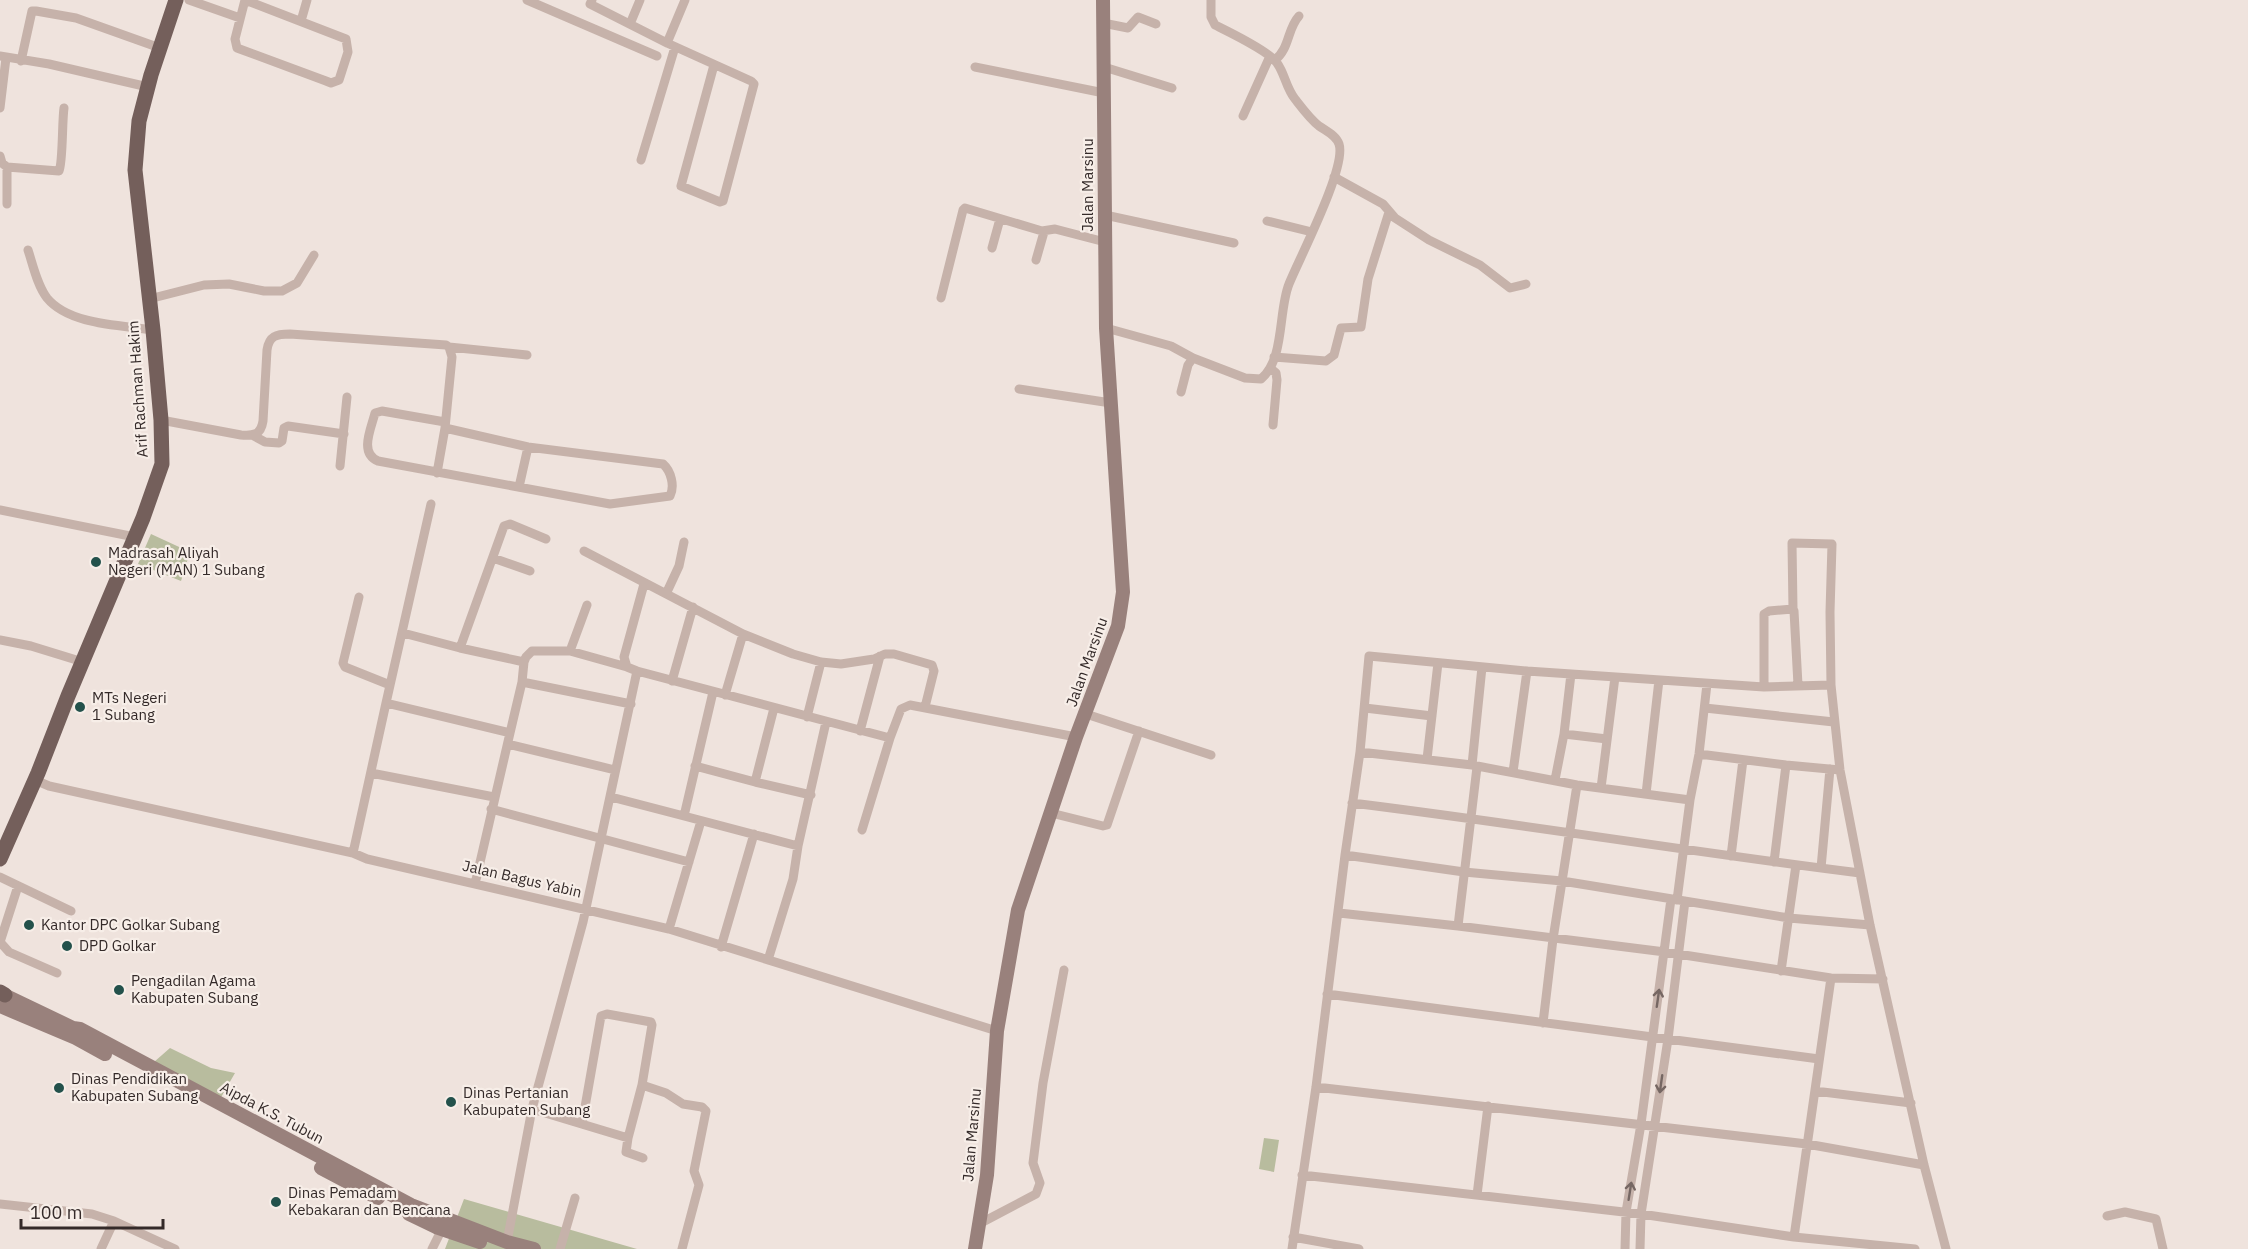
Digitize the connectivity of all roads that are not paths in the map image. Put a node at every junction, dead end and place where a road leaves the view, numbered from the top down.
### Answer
1 (176, 0) edge
2 (189, 0) edge
3 (245, 0) edge
4 (307, 0) edge
5 (527, 0) edge
6 (640, 0) edge
7 (685, 0) edge
8 (1103, 0) edge
9 (1211, 0) edge
10 (588, 1) edge
11 (1299, 16) dead end
12 (240, 18) junction
13 (301, 21) junction
14 (1103, 23) junction
15 (630, 24) junction
16 (1156, 24) dead end
17 (671, 45) junction
18 (160, 48) junction
19 (657, 56) dead end
20 (3, 57) edge
21 (1272, 58) junction
22 (21, 61) junction
23 (714, 64) junction
24 (975, 67) dead end
25 (1104, 67) junction
26 (148, 87) junction
27 (1172, 88) dead end
28 (1104, 93) junction
29 (0, 108) edge
30 (64, 108) dead end
31 (1243, 116) dead end
32 (0, 156) edge
33 (641, 160) dead end
34 (7, 167) junction
35 (1334, 177) junction
36 (7, 204) dead end
37 (1389, 212) junction
38 (1105, 215) junction
39 (1000, 219) junction
40 (1267, 221) dead end
41 (1044, 232) junction
42 (1312, 232) junction
43 (1105, 242) junction
44 (1234, 243) dead end
45 (992, 248) dead end
46 (28, 250) dead end
47 (314, 255) dead end
48 (1036, 260) dead end
49 (1526, 284) dead end
50 (941, 297) dead end
51 (149, 299) junction
52 (1106, 328) junction
53 (153, 330) junction
54 (449, 348) junction
55 (527, 355) dead end
56 (1274, 357) junction
57 (1193, 358) junction
58 (1270, 368) junction
59 (1019, 389) dead end
60 (1181, 392) dead end
61 (347, 397) dead end
62 (1111, 404) junction
63 (160, 420) junction
64 (445, 425) junction
65 (1273, 425) dead end
66 (344, 434) junction
67 (254, 436) junction
68 (528, 447) junction
69 (340, 466) dead end
70 (437, 473) junction
71 (519, 487) junction
72 (431, 504) dead end
73 (0, 510) edge
74 (135, 537) junction
75 (546, 538) dead end
76 (684, 542) dead end
77 (584, 551) dead end
78 (493, 558) junction
79 (530, 571) dead end
80 (644, 584) junction
81 (666, 594) junction
82 (359, 597) dead end
83 (587, 605) dead end
84 (693, 607) junction
85 (1793, 609) junction
86 (403, 633) junction
87 (743, 634) junction
88 (0, 640) edge
89 (460, 648) junction
90 (570, 651) junction
91 (880, 656) junction
92 (83, 662) junction
93 (524, 662) junction
94 (821, 662) junction
95 (1438, 663) junction
96 (627, 667) junction
97 (1482, 667) junction
98 (637, 671) junction
99 (1527, 671) junction
100 (1571, 674) junction
101 (1615, 677) junction
102 (1659, 680) junction
103 (672, 681) junction
104 (522, 682) junction
105 (1707, 684) junction
106 (390, 685) junction
107 (1798, 685) junction
108 (1831, 685) junction
109 (1764, 687) junction
110 (713, 692) junction
111 (725, 695) junction
112 (386, 703) junction
113 (631, 704) junction
114 (926, 707) junction
115 (774, 708) junction
116 (1365, 708) junction
117 (1705, 708) junction
118 (1086, 714) junction
119 (1432, 716) junction
120 (807, 717) junction
121 (826, 722) junction
122 (1834, 722) junction
123 (860, 731) junction
124 (1139, 731) junction
125 (510, 733) junction
126 (1564, 734) junction
127 (1076, 737) junction
128 (890, 738) junction
129 (1607, 739) junction
130 (508, 744) junction
131 (1360, 752) junction
132 (1211, 754) dead end
133 (1699, 754) junction
134 (1427, 759) junction
135 (1743, 760) junction
136 (1786, 765) junction
137 (695, 766) junction
138 (1475, 766) junction
139 (1835, 769) junction
140 (615, 771) junction
141 (1513, 772) junction
142 (371, 773) junction
143 (35, 780) junction
144 (1555, 780) junction
145 (755, 782) junction
146 (1577, 785) junction
147 (1601, 788) junction
148 (1646, 794) junction
149 (811, 795) junction
150 (494, 797) junction
151 (611, 797) junction
152 (1690, 800) junction
153 (1352, 803) junction
154 (491, 810) junction
155 (1051, 813) junction
156 (684, 816) junction
157 (1472, 818) junction
158 (701, 821) junction
159 (862, 830) dead end
160 (1570, 832) junction
161 (754, 834) junction
162 (601, 838) junction
163 (798, 846) junction
164 (1684, 849) junction
165 (353, 853) junction
166 (1345, 855) junction
167 (1731, 856) junction
168 (0, 859) edge
169 (689, 862) junction
170 (1774, 862) junction
171 (1796, 865) junction
172 (1821, 868) junction
173 (1464, 872) junction
174 (1860, 873) junction
175 (0, 877) edge
176 (1562, 881) junction
177 (475, 884) junction
178 (18, 886) junction
179 (1678, 900) junction
180 (586, 909) junction
181 (71, 911) dead end
182 (1339, 913) junction
183 (1789, 918) junction
184 (1870, 925) junction
185 (1458, 926) junction
186 (669, 929) junction
187 (1553, 939) junction
188 (721, 947) junction
189 (1665, 952) junction
190 (1678, 955) junction
191 (768, 960) junction
192 (1064, 970) dead end
193 (1781, 971) junction
194 (57, 973) dead end
195 (1831, 978) junction
196 (1882, 979) junction
197 (1327, 994) junction
198 (1, 997) edge
199 (1544, 1023) junction
200 (997, 1031) junction
201 (1653, 1037) junction
202 (1668, 1039) junction
203 (1819, 1059) junction
204 (642, 1084) junction
205 (1316, 1087) junction
206 (1815, 1091) junction
207 (1911, 1103) junction
208 (1488, 1106) junction
209 (532, 1109) junction
210 (582, 1124) junction
211 (1641, 1124) junction
212 (1655, 1125) junction
213 (628, 1138) junction
214 (1807, 1144) junction
215 (643, 1158) dead end
216 (1924, 1165) junction
217 (1302, 1175) junction
218 (1477, 1195) junction
219 (574, 1198) dead end
220 (0, 1204) edge
221 (1626, 1212) junction
222 (1641, 1214) junction
223 (2106, 1216) dead end
224 (114, 1221) junction
225 (979, 1224) junction
226 (442, 1229) junction
227 (1293, 1237) junction
228 (1794, 1237) junction
229 (503, 1246) edge
230 (172, 1248) edge
231 (101, 1249) edge
232 (432, 1249) edge
233 (534, 1249) edge
234 (560, 1249) edge
235 (682, 1249) edge
236 (975, 1249) edge
237 (1292, 1249) edge
238 (1359, 1249) edge
239 (1625, 1249) edge
240 (1640, 1249) edge
241 (1915, 1249) edge
242 (1946, 1249) edge
243 (2163, 1249) edge

1 - 18 main road, Arif Rachman Hakim
2 - 12 street
3 - 12 street
3 - 13 street
4 - 13 street
5 - 19 street
6 - 15 street
7 - 17 street
8 - 14 street, Jalan Marsinu
9 - 21 street
10 - 15 street
11 - 21 street
12 - 13 street
14 - 16 street
14 - 25 street, Jalan Marsinu
15 - 17 street
17 - 23 street
17 - 33 street
18 - 22 street
18 - 26 main road, Arif Rachman Hakim
20 - 22 street
20 - 29 street
21 - 31 street
21 - 35 street
22 - 26 street
23 - 23 street
24 - 28 street
25 - 27 street
25 - 28 street, Jalan Marsinu
26 - 51 main road, Arif Rachman Hakim
28 - 38 street, Jalan Marsinu
30 - 34 street
32 - 34 street
34 - 36 street
35 - 37 street
35 - 42 street
37 - 49 street
37 - 56 street
38 - 43 street, Jalan Marsinu
38 - 44 street
39 - 41 street
39 - 45 street
39 - 50 street
40 - 42 street
41 - 43 street
41 - 48 street
42 - 56 street
43 - 52 street, Jalan Marsinu
46 - 53 street
47 - 51 street
51 - 53 main road, Arif Rachman Hakim
52 - 57 street
52 - 62 street, Jalan Marsinu
53 - 63 main road, Arif Rachman Hakim
54 - 55 street
54 - 64 street
54 - 67 street
56 - 58 street
57 - 58 street
57 - 60 street
58 - 65 street
59 - 62 street
61 - 66 street
62 - 118 street, Jalan Marsinu
63 - 67 street
63 - 74 main road, Arif Rachman Hakim
64 - 68 street
64 - 70 street
64 - 70 street
66 - 67 street
66 - 69 street
68 - 71 street
68 - 71 street
70 - 71 street
72 - 86 street
73 - 74 street
74 - 92 main road, Arif Rachman Hakim
75 - 78 street
76 - 81 street
77 - 80 street
78 - 79 street
78 - 89 street
80 - 81 street
80 - 96 street
81 - 84 street
82 - 106 street
83 - 90 street
84 - 87 street
84 - 103 street
85 - 107 street
85 - 108 street
85 - 109 street
86 - 89 street
86 - 106 street
87 - 94 street
87 - 111 street
88 - 92 street
89 - 93 street
90 - 93 street
90 - 96 street
91 - 94 street
91 - 114 street
91 - 123 street
92 - 143 main road, Arif Rachman Hakim
93 - 104 street
94 - 120 street
95 - 97 street
95 - 116 street
95 - 119 street
96 - 98 street
97 - 99 street
97 - 138 street
98 - 103 street
98 - 113 street
99 - 100 street
99 - 141 street
100 - 101 street
100 - 126 street
101 - 102 street
101 - 129 street
102 - 105 street
102 - 148 street
103 - 110 street
104 - 113 street
104 - 125 street
105 - 109 street
105 - 117 street
106 - 112 street
107 - 108 street
107 - 109 street
108 - 122 street
110 - 111 street
110 - 137 street
111 - 115 street
112 - 125 street
112 - 142 street
113 - 140 street
114 - 127 street
114 - 128 street
115 - 120 street
115 - 145 street
116 - 119 street
116 - 131 street
117 - 122 street
117 - 133 street
118 - 124 street
118 - 127 street, Jalan Marsinu
119 - 134 street
120 - 121 street
121 - 123 street
121 - 149 street
122 - 139 street
123 - 128 street
124 - 132 street
124 - 155 street
125 - 130 street
126 - 129 street
126 - 144 street
127 - 155 street, Jalan Marsinu
128 - 159 street
129 - 147 street
130 - 140 street
130 - 150 street
131 - 134 street
131 - 153 street
133 - 135 street
133 - 152 street
134 - 138 street
135 - 136 street
135 - 167 street
136 - 139 street
136 - 170 street
137 - 145 street
137 - 156 street
138 - 141 street
138 - 157 street
139 - 172 street
139 - 174 street
140 - 151 street
141 - 144 street
142 - 150 street
142 - 165 street
143 - 165 street, Jalan Bagus Yabin
143 - 168 main road, Arif Rachman Hakim
144 - 146 street
145 - 149 street
146 - 147 street
146 - 160 street
147 - 148 street
148 - 152 street
149 - 163 street
150 - 154 street
151 - 156 street
151 - 162 street
152 - 164 street
153 - 157 street
153 - 166 street
154 - 162 street
154 - 177 street
155 - 200 street, Jalan Marsinu
156 - 158 street
157 - 160 street
157 - 173 street
158 - 161 street
158 - 169 street
160 - 164 street
160 - 176 street
161 - 163 street
161 - 188 street
162 - 169 street
162 - 180 street
163 - 191 street
164 - 167 street
164 - 179 street
165 - 177 street, Jalan Bagus Yabin
166 - 173 street
166 - 182 street
167 - 170 street
169 - 186 street
170 - 171 street
171 - 172 street
171 - 183 street
172 - 174 street
173 - 176 street
173 - 185 street
174 - 184 street
175 - 178 street
176 - 179 street
176 - 187 street
177 - 180 street, Jalan Bagus Yabin
178 - 181 street
178 - 194 street
179 - 183 street
179 - 189 street
179 - 190 street
180 - 186 street, Jalan Bagus Yabin
180 - 209 street
182 - 185 street
182 - 197 street
183 - 184 street
183 - 193 street
184 - 196 street
185 - 187 street
186 - 188 street, Jalan Bagus Yabin
187 - 189 street
187 - 199 street
188 - 191 street, Jalan Bagus Yabin
189 - 190 street
201 -> 189 street
190 - 193 street
190 - 202 street
191 - 200 street, Jalan Bagus Yabin
192 - 225 street
193 - 195 street
195 - 196 street
195 - 203 street
196 - 207 street
197 - 199 street
197 - 205 street
198 - 226 street, Aipda K.S. Tubun
198 - 229 street, Aipda K.S. Tubun
199 - 201 street
200 - 225 street, Jalan Marsinu
201 - 202 street
201 - 211 street
202 - 203 street
202 -> 212 street
203 - 206 street
204 - 210 street
204 - 213 street
204 - 235 street
205 - 208 street
205 - 217 street
206 - 207 street
206 - 214 street
207 - 216 street
208 - 211 street
208 - 218 street
209 - 210 street
209 - 229 street
210 - 213 street
211 - 212 street
221 -> 211 street
212 - 214 street
212 - 222 street
213 - 215 street
214 - 216 street
214 - 228 street
216 - 242 street
217 - 218 street
217 - 227 street
218 - 221 street
219 - 234 street
220 - 224 street
221 - 222 street
221 - 239 street
222 - 228 street
222 - 240 street
223 - 243 street
224 - 230 street
224 - 231 street
225 - 236 street, Jalan Marsinu
226 - 229 street, Aipda K.S. Tubun
226 - 232 street
227 - 237 street
227 - 238 street
228 - 241 street
229 - 233 street, Aipda K.S. Tubun

